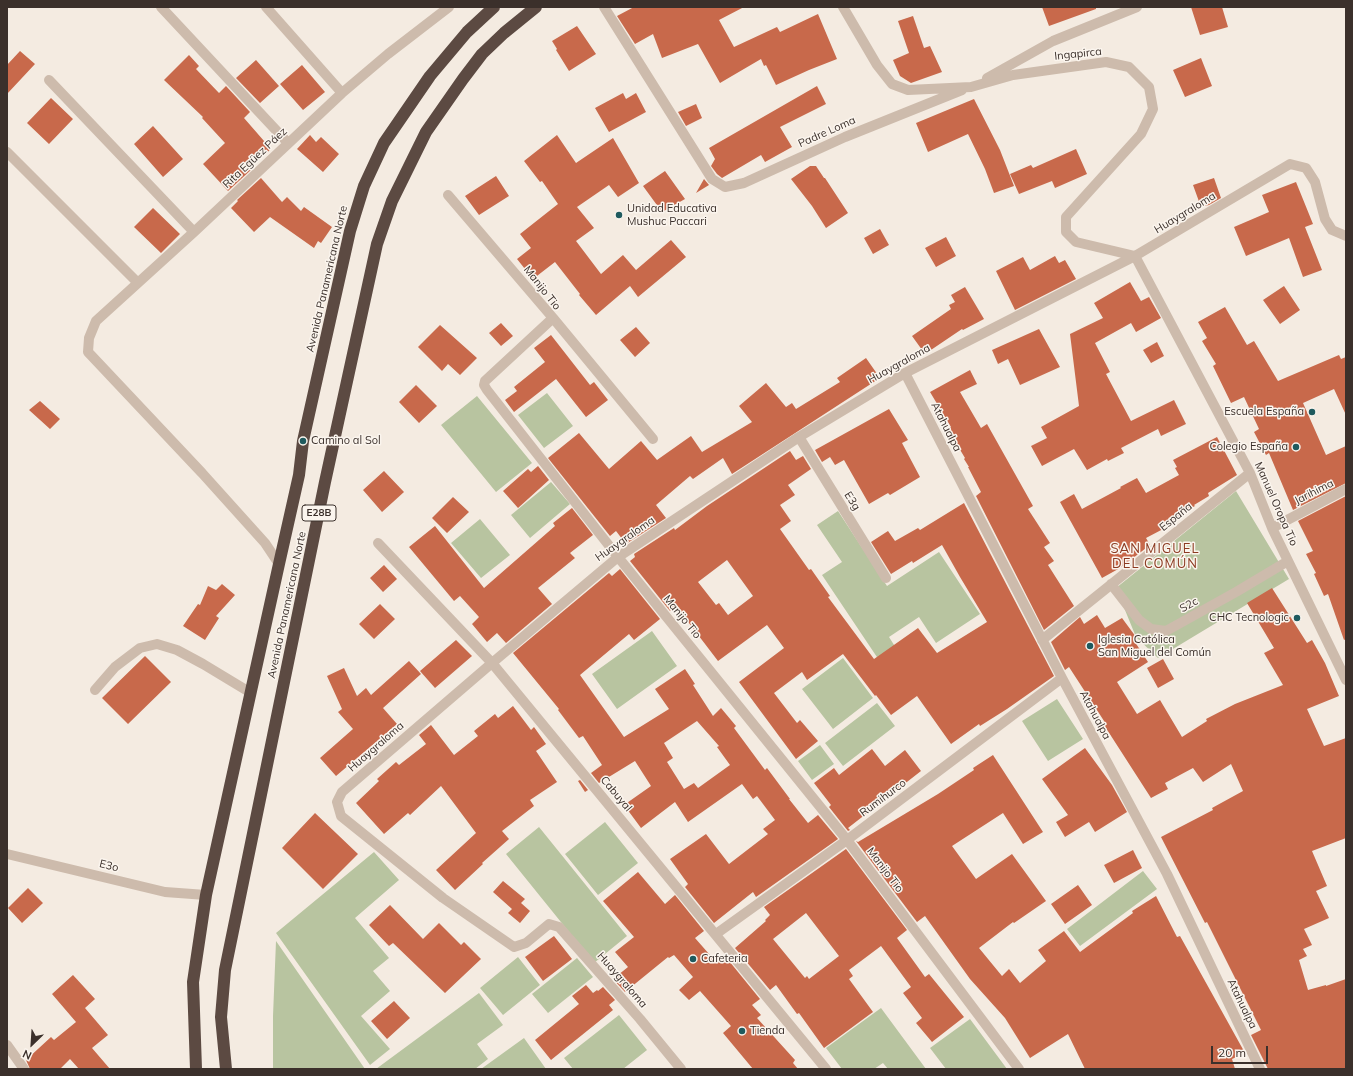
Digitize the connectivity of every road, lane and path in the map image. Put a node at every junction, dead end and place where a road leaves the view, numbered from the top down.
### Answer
1 (161, 7) edge
2 (266, 7) edge
3 (449, 7) edge
4 (494, 7) edge
5 (536, 7) edge
6 (604, 7) edge
7 (843, 7) edge
8 (1137, 7) edge
9 (49, 80) dead end
10 (971, 87) junction
11 (342, 93) junction
12 (288, 143) junction
13 (7, 152) edge
14 (448, 195) dead end
15 (194, 232) junction
16 (1346, 236) edge
17 (1135, 256) junction
18 (138, 283) junction
19 (553, 318) junction
20 (905, 373) junction
21 (799, 437) junction
22 (654, 439) dead end
23 (1250, 473) junction
24 (1346, 489) edge
25 (1272, 528) junction
26 (378, 543) dead end
27 (618, 557) junction
28 (1288, 560) junction
29 (280, 564) junction
30 (886, 578) dead end
31 (1111, 584) junction
32 (1042, 640) junction
33 (492, 663) junction
34 (1062, 678) junction
35 (1346, 680) edge
36 (95, 690) dead end
37 (250, 693) junction
38 (847, 840) junction
39 (7, 854) edge
40 (206, 895) junction
41 (716, 934) junction
42 (7, 1045) edge
43 (24, 1069) edge
44 (196, 1069) edge
45 (226, 1069) edge
46 (681, 1069) edge
47 (826, 1069) edge
48 (1019, 1069) edge
49 (1260, 1069) edge

1 - 12 street
2 - 11 street
3 - 11 street, Rita Egüez Páez
4 - 29 highway, Avenida Panamericana Norte / E28B
5 - 45 highway, Avenida Panamericana Norte / E28B
6 - 10 street, Padre Loma
7 - 10 street, Ingapirca
8 - 10 street, Padre Loma
9 - 15 street
10 - 17 street, Ingapirca
11 - 12 street, Rita Egüez Páez
12 - 15 street, Rita Egüez Páez
13 - 18 street
14 - 19 street, Manijo Tio
15 - 18 street, Rita Egüez Páez
16 - 17 street, Huaygraloma
17 - 20 street, Huaygraloma
17 - 23 street, Manuel Oropa Tio
18 - 29 street, Rita Egüez Páez
19 - 22 street
19 - 27 street, Manijo Tio
20 - 21 street, Huaygraloma
20 - 32 street, Atahualpa
21 - 27 street, Huaygraloma
21 - 30 street, E3g
23 - 25 street, Manuel Oropa Tio
23 - 31 street, España
24 - 25 street, Jarihima
25 - 28 street, Manuel Oropa Tio
26 - 33 street, Cabuyal
27 - 33 street, Huaygraloma
27 - 38 street, Manijo Tio
28 - 31 street, S2c
28 - 35 street, Manuel Oropa Tio
29 - 37 highway, Avenida Panamericana Norte / E28B
31 - 32 street, España
32 - 34 street, Atahualpa
33 - 41 street, Cabuyal
33 - 46 street, Huaygraloma
34 - 38 street, Rumihurco
34 - 49 street, Atahualpa
36 - 37 street
37 - 40 highway, Avenida Panamericana Norte / E28B
38 - 41 street, Rumihurco
38 - 48 street, Manijo Tio
39 - 40 street, E3o
40 - 44 highway, Avenida Panamericana Norte / E28B
41 - 47 street, Cabuyal
42 - 43 street

